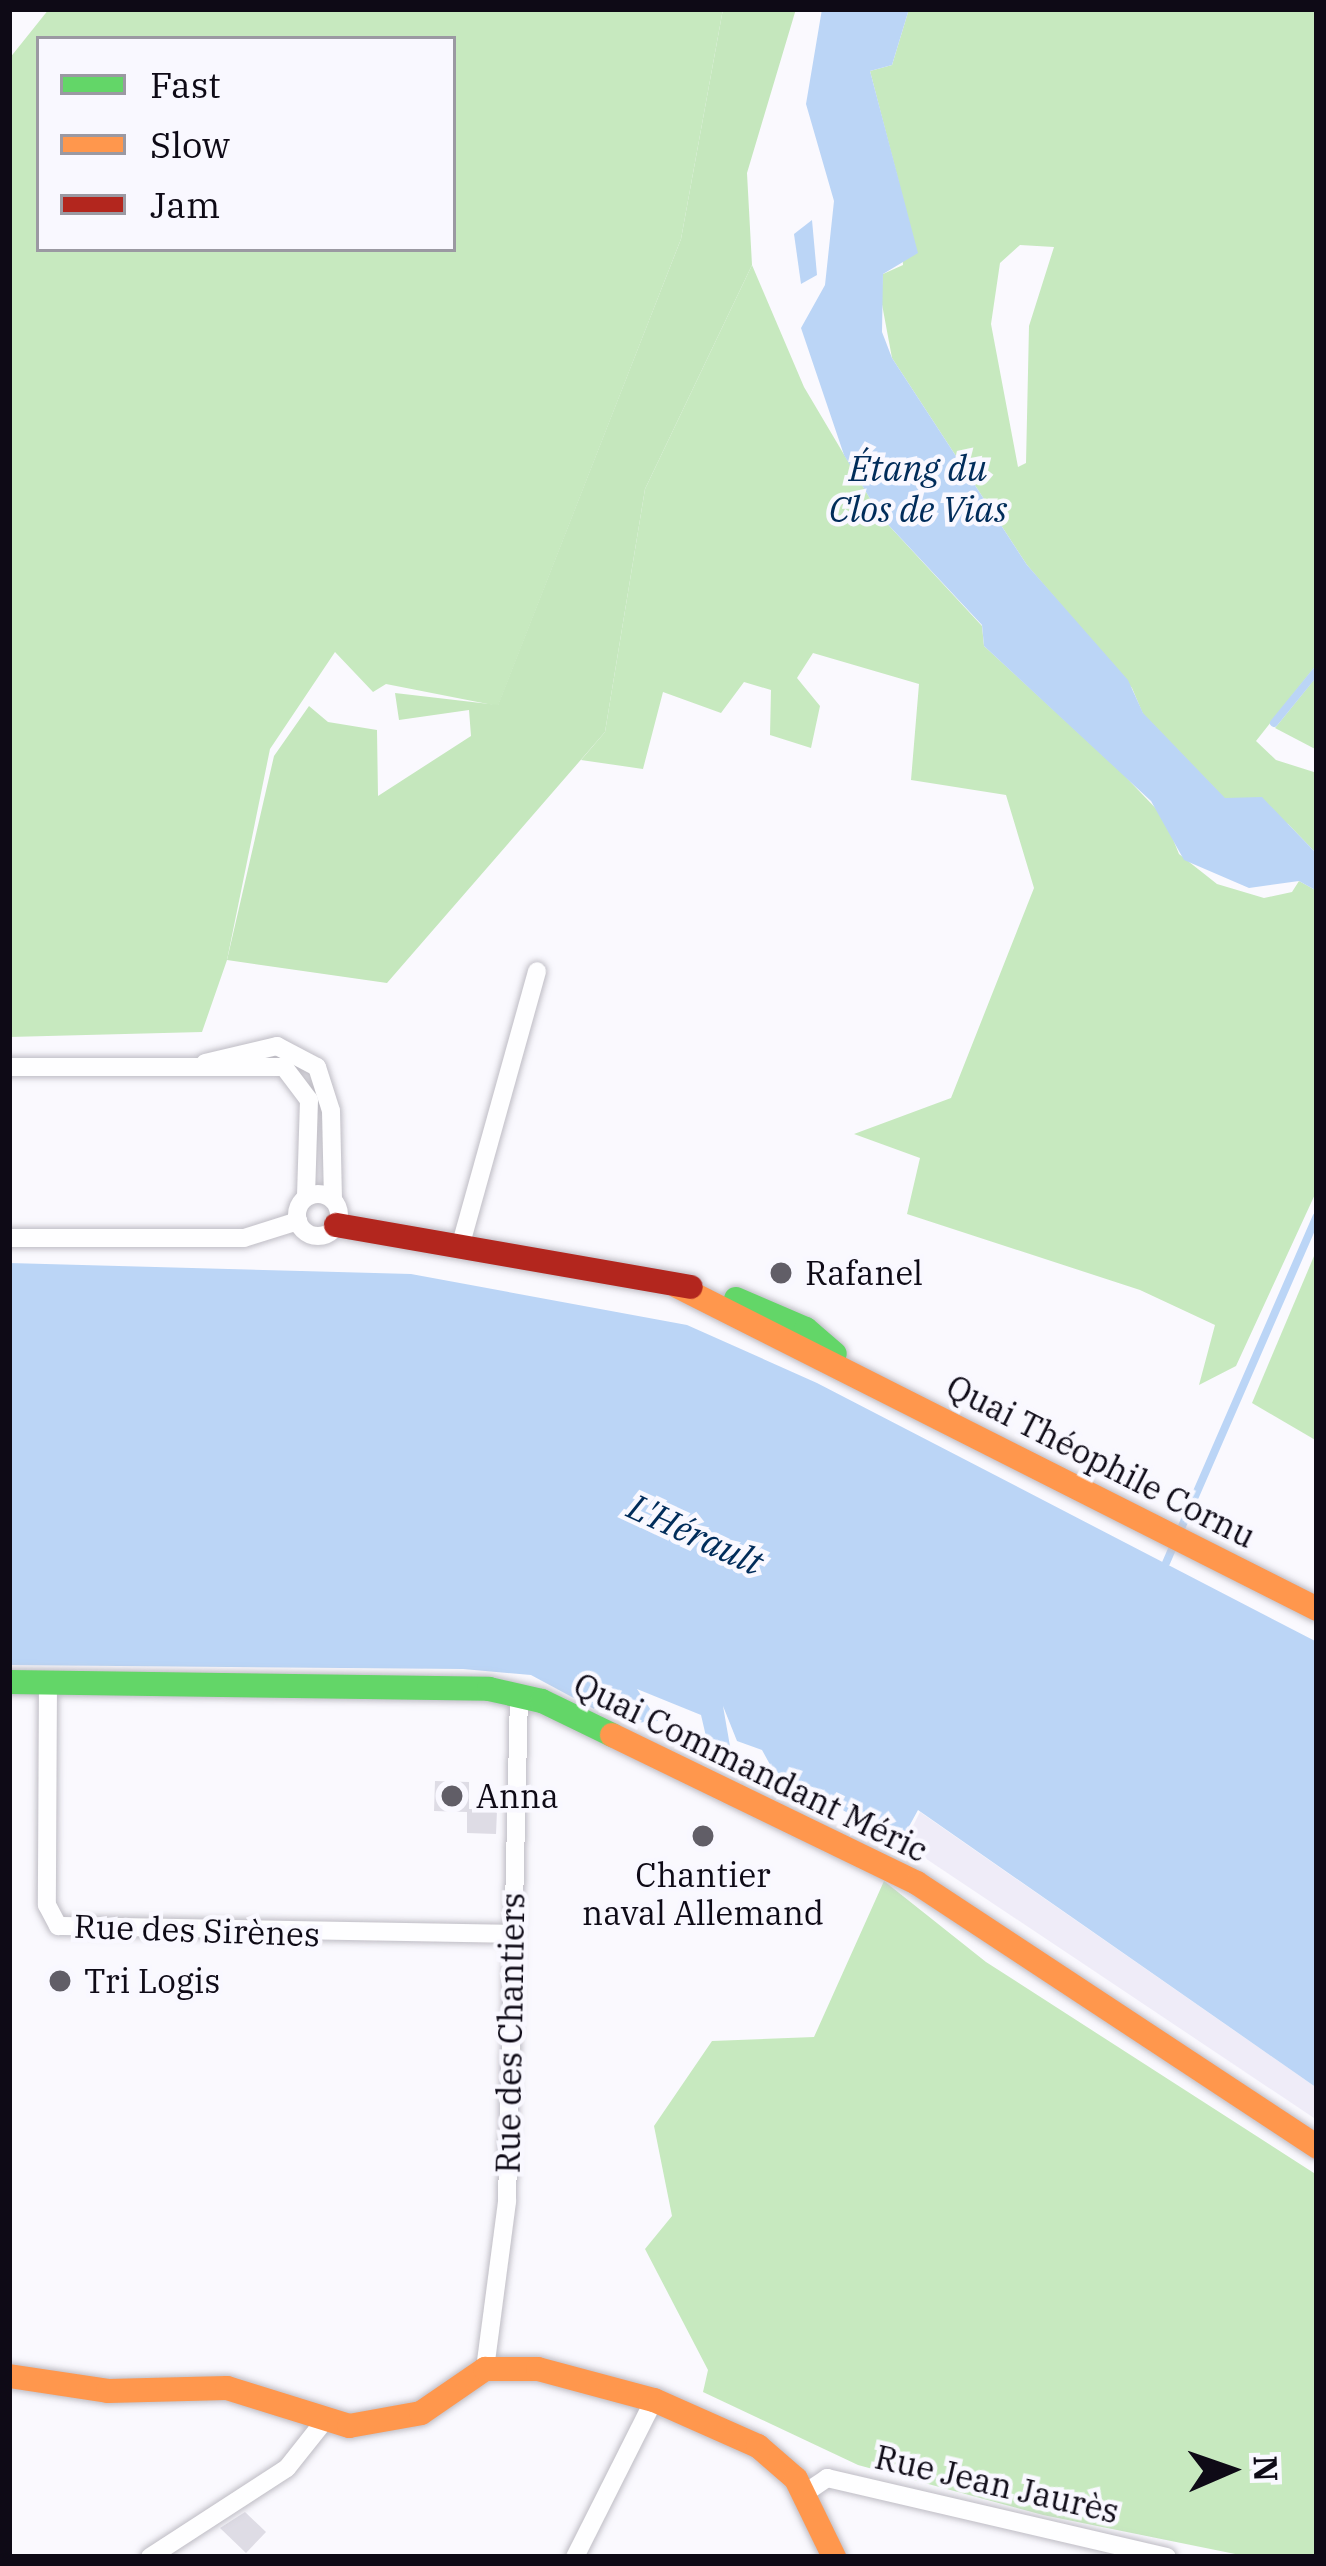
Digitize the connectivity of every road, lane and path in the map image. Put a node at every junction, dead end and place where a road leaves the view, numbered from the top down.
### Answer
1 (537, 971) dead end
2 (200, 1064) junction
3 (9, 1066) edge
4 (306, 1197) junction
5 (333, 1199) junction
6 (298, 1221) junction
7 (336, 1226) junction
8 (9, 1238) edge
9 (462, 1240) junction
10 (1317, 1609) edge
11 (9, 1682) edge
12 (48, 1682) junction
13 (519, 1694) junction
14 (512, 1934) junction
15 (1317, 2147) edge
16 (485, 2369) junction
17 (9, 2376) edge
18 (654, 2399) junction
19 (322, 2424) junction
20 (805, 2492) junction
21 (150, 2557) edge
22 (575, 2557) edge
23 (834, 2557) edge
24 (1167, 2557) edge

1 - 9 street
2 - 3 street
2 - 4 street
2 - 5 street
4 - 5 street
4 - 6 street
5 - 7 street
6 - 7 street
6 - 8 street
7 - 9 street, Quai Théophile Cornu
9 - 10 street, Quai Théophile Cornu
11 - 12 street, Quai Commandant Méric
12 - 13 street, Quai Commandant Méric
12 - 14 street, Rue des Sirènes
13 - 14 street, Rue des Chantiers
13 - 15 street, Quai Commandant Méric
14 - 16 street, Rue des Chantiers
16 - 18 street
16 - 19 street
17 - 19 street
18 - 20 street
18 - 22 street
19 - 21 street
20 - 23 street
20 - 24 street, Rue Jean Jaurès

